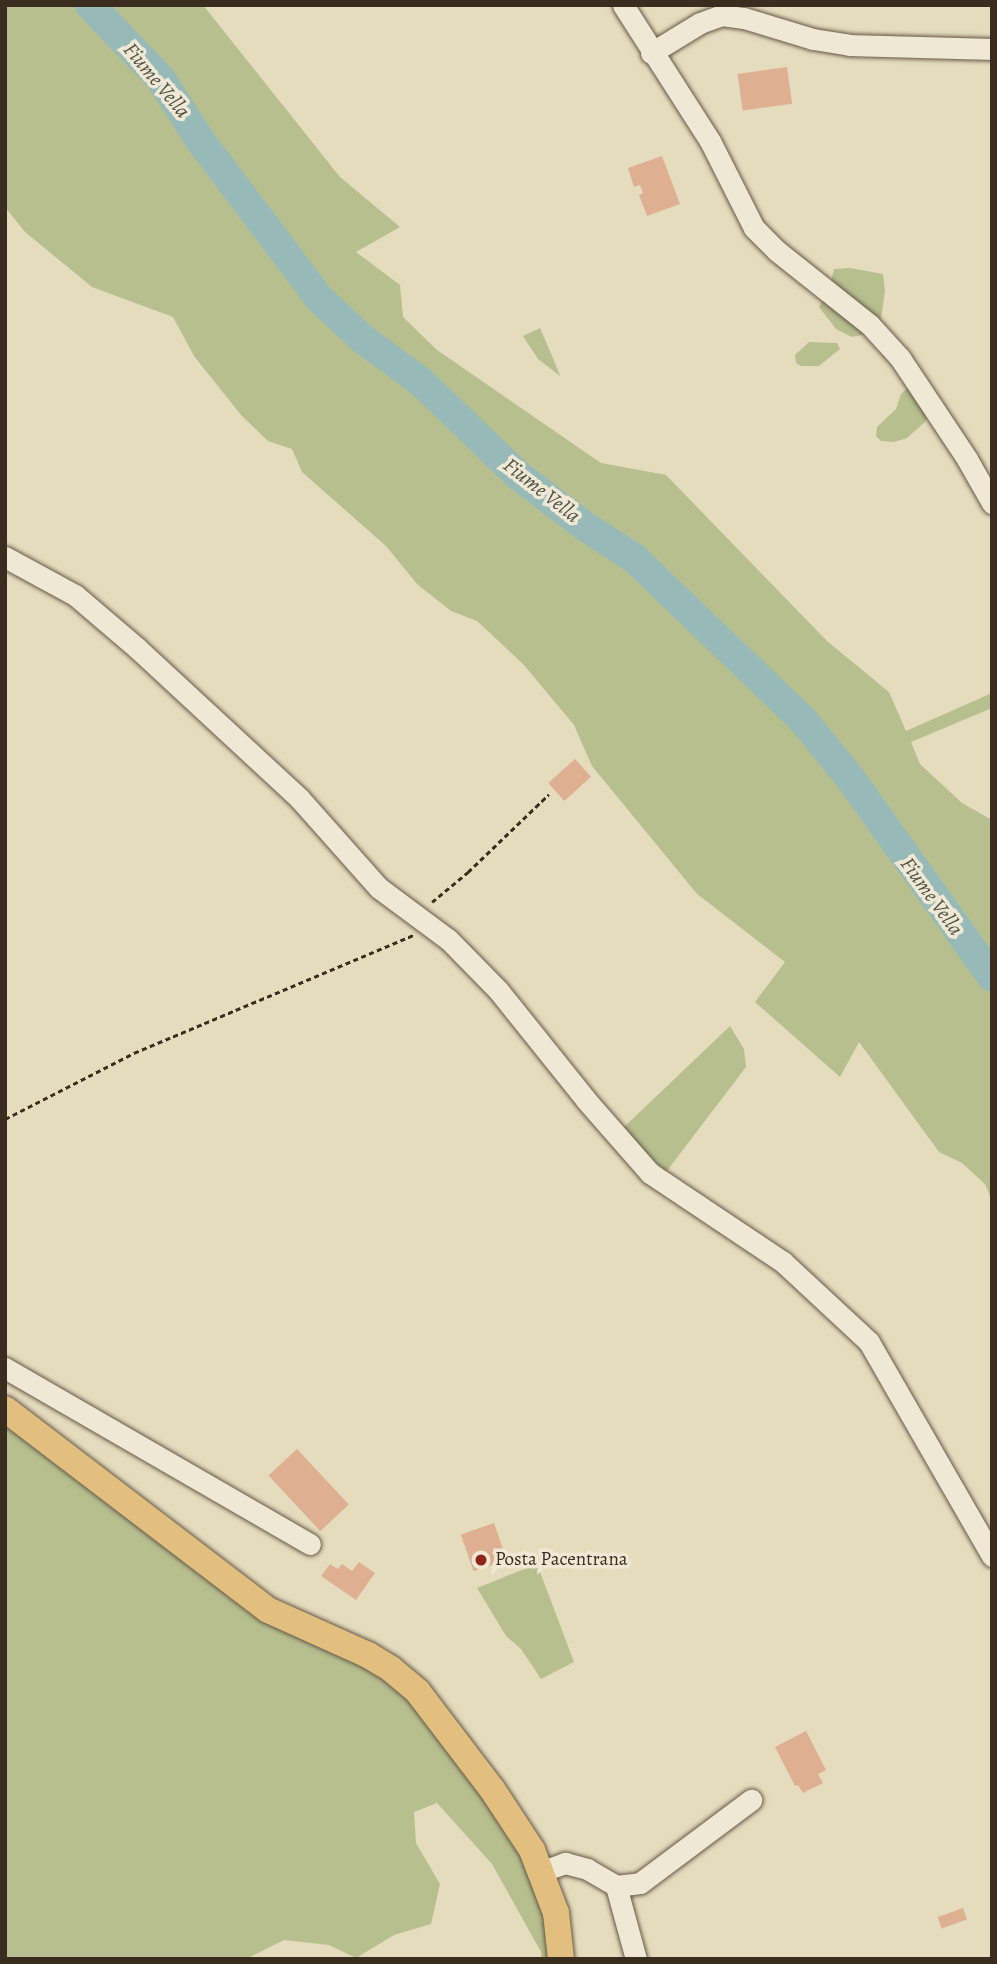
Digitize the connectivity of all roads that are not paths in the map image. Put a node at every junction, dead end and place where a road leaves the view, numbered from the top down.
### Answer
1 (622, 5) edge
2 (992, 49) edge
3 (651, 53) junction
4 (992, 503) edge
5 (5, 557) edge
6 (5, 1368) edge
7 (5, 1409) edge
8 (310, 1544) dead end
9 (992, 1556) edge
10 (751, 1800) dead end
11 (540, 1872) junction
12 (615, 1886) junction
13 (561, 1959) edge
14 (636, 1959) edge

1 - 3 street
2 - 3 street
3 - 4 street
5 - 9 street
6 - 8 street
7 - 11 main road
10 - 12 street
11 - 12 street
11 - 13 main road
12 - 14 street

